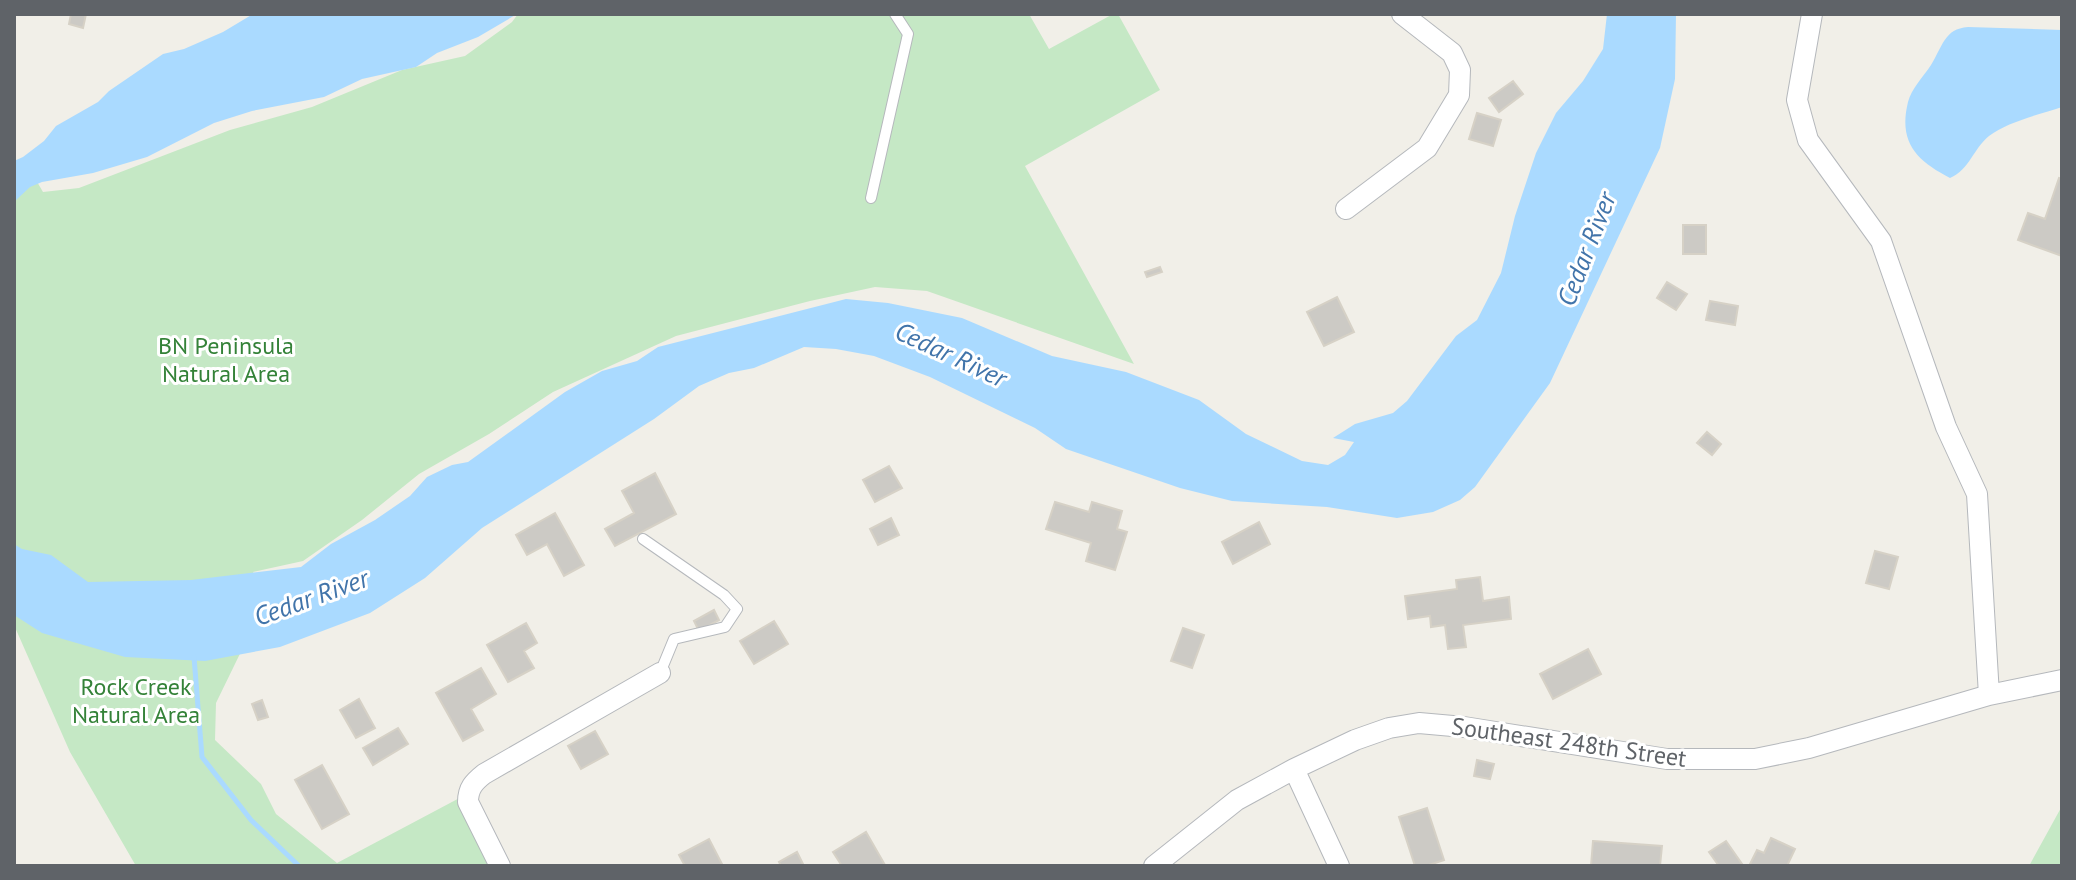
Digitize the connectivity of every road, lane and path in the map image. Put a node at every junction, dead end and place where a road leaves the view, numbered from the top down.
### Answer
1 (895, 14) edge
2 (1402, 14) edge
3 (1812, 14) edge
4 (871, 198) dead end
5 (1346, 209) dead end
6 (643, 539) dead end
7 (660, 673) joint
8 (2062, 680) edge
9 (1989, 695) junction
10 (1294, 769) junction
11 (500, 866) edge
12 (1154, 866) edge
13 (1339, 866) edge

1 - 4 lane
2 - 5 street
3 - 9 street
6 - 7 lane
7 - 11 street
8 - 9 street, Southeast 248th Street
9 - 10 street, Southeast 248th Street
10 - 12 street, Southeast 248th Street
10 - 13 street

